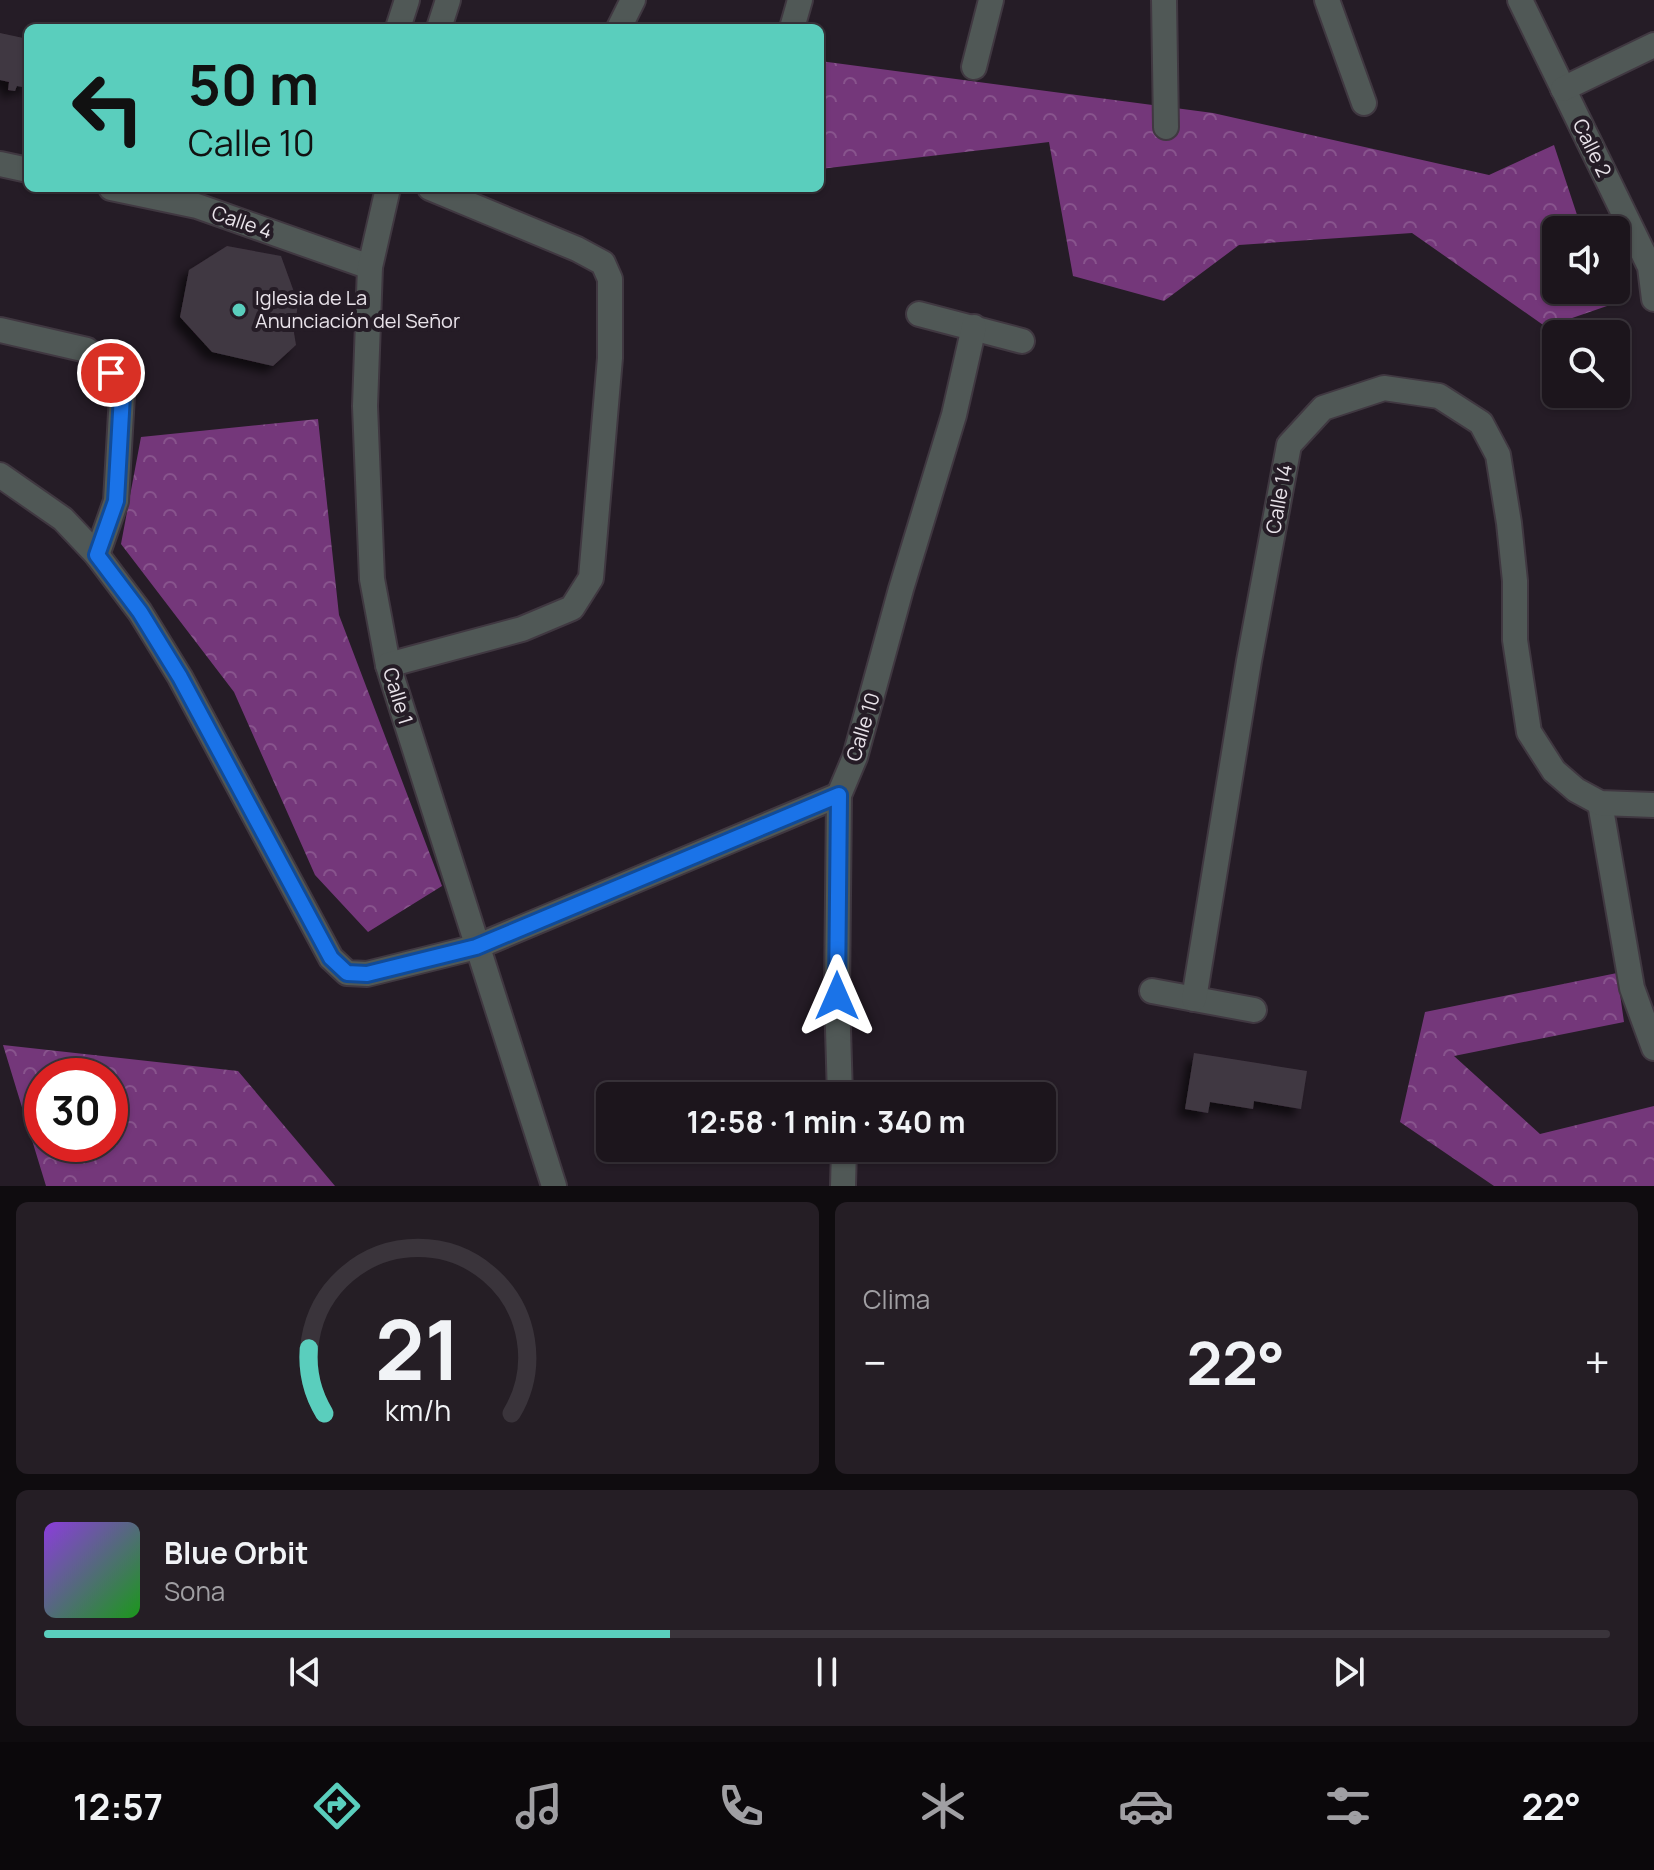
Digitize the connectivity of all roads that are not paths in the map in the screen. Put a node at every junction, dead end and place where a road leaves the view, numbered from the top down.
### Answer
1 (407, 0) edge
2 (448, 0) edge
3 (633, 0) edge
4 (800, 0) edge
5 (991, 0) edge
6 (1164, 0) edge
7 (1327, 0) edge
8 (1520, 0) edge
9 (399, 24) edge
10 (440, 24) edge
11 (621, 24) edge
12 (793, 24) edge
13 (1654, 45) edge
14 (974, 67) dead end
15 (1563, 89) junction
16 (1364, 103) dead end
17 (1166, 127) dead end
18 (0, 164) edge
19 (24, 169) edge
20 (131, 192) edge
21 (387, 192) edge
22 (440, 192) edge
23 (370, 267) junction
24 (1654, 299) edge
25 (919, 314) dead end
26 (974, 327) junction
27 (0, 330) edge
28 (1022, 341) dead end
29 (0, 475) edge
30 (97, 555) junction
31 (388, 665) junction
32 (839, 795) junction
33 (1600, 803) junction
34 (1654, 805) edge
35 (476, 947) junction
36 (1152, 991) dead end
37 (1194, 999) junction
38 (1254, 1010) dead end
39 (1654, 1048) edge
40 (840, 1082) edge
41 (844, 1162) edge
42 (554, 1186) edge
43 (843, 1186) edge

1 - 9 street
2 - 10 street
3 - 11 street
4 - 12 street
5 - 14 street
6 - 17 street
7 - 16 street
8 - 15 street, Calle 2
13 - 15 street
15 - 24 street, Calle 2
18 - 19 street
20 - 23 street, Calle 4
21 - 23 street, Calle 1
22 - 31 street
23 - 31 street, Calle 1
25 - 26 street
26 - 28 street
26 - 32 street, Calle 10
27 - 30 street
29 - 30 street
30 - 35 street
31 - 35 street, Calle 1
32 - 35 street
32 - 40 street
33 - 34 street
33 - 37 street, Calle 14
33 - 39 street
35 - 42 street, Calle 1
36 - 37 street
37 - 38 street
41 - 43 street

